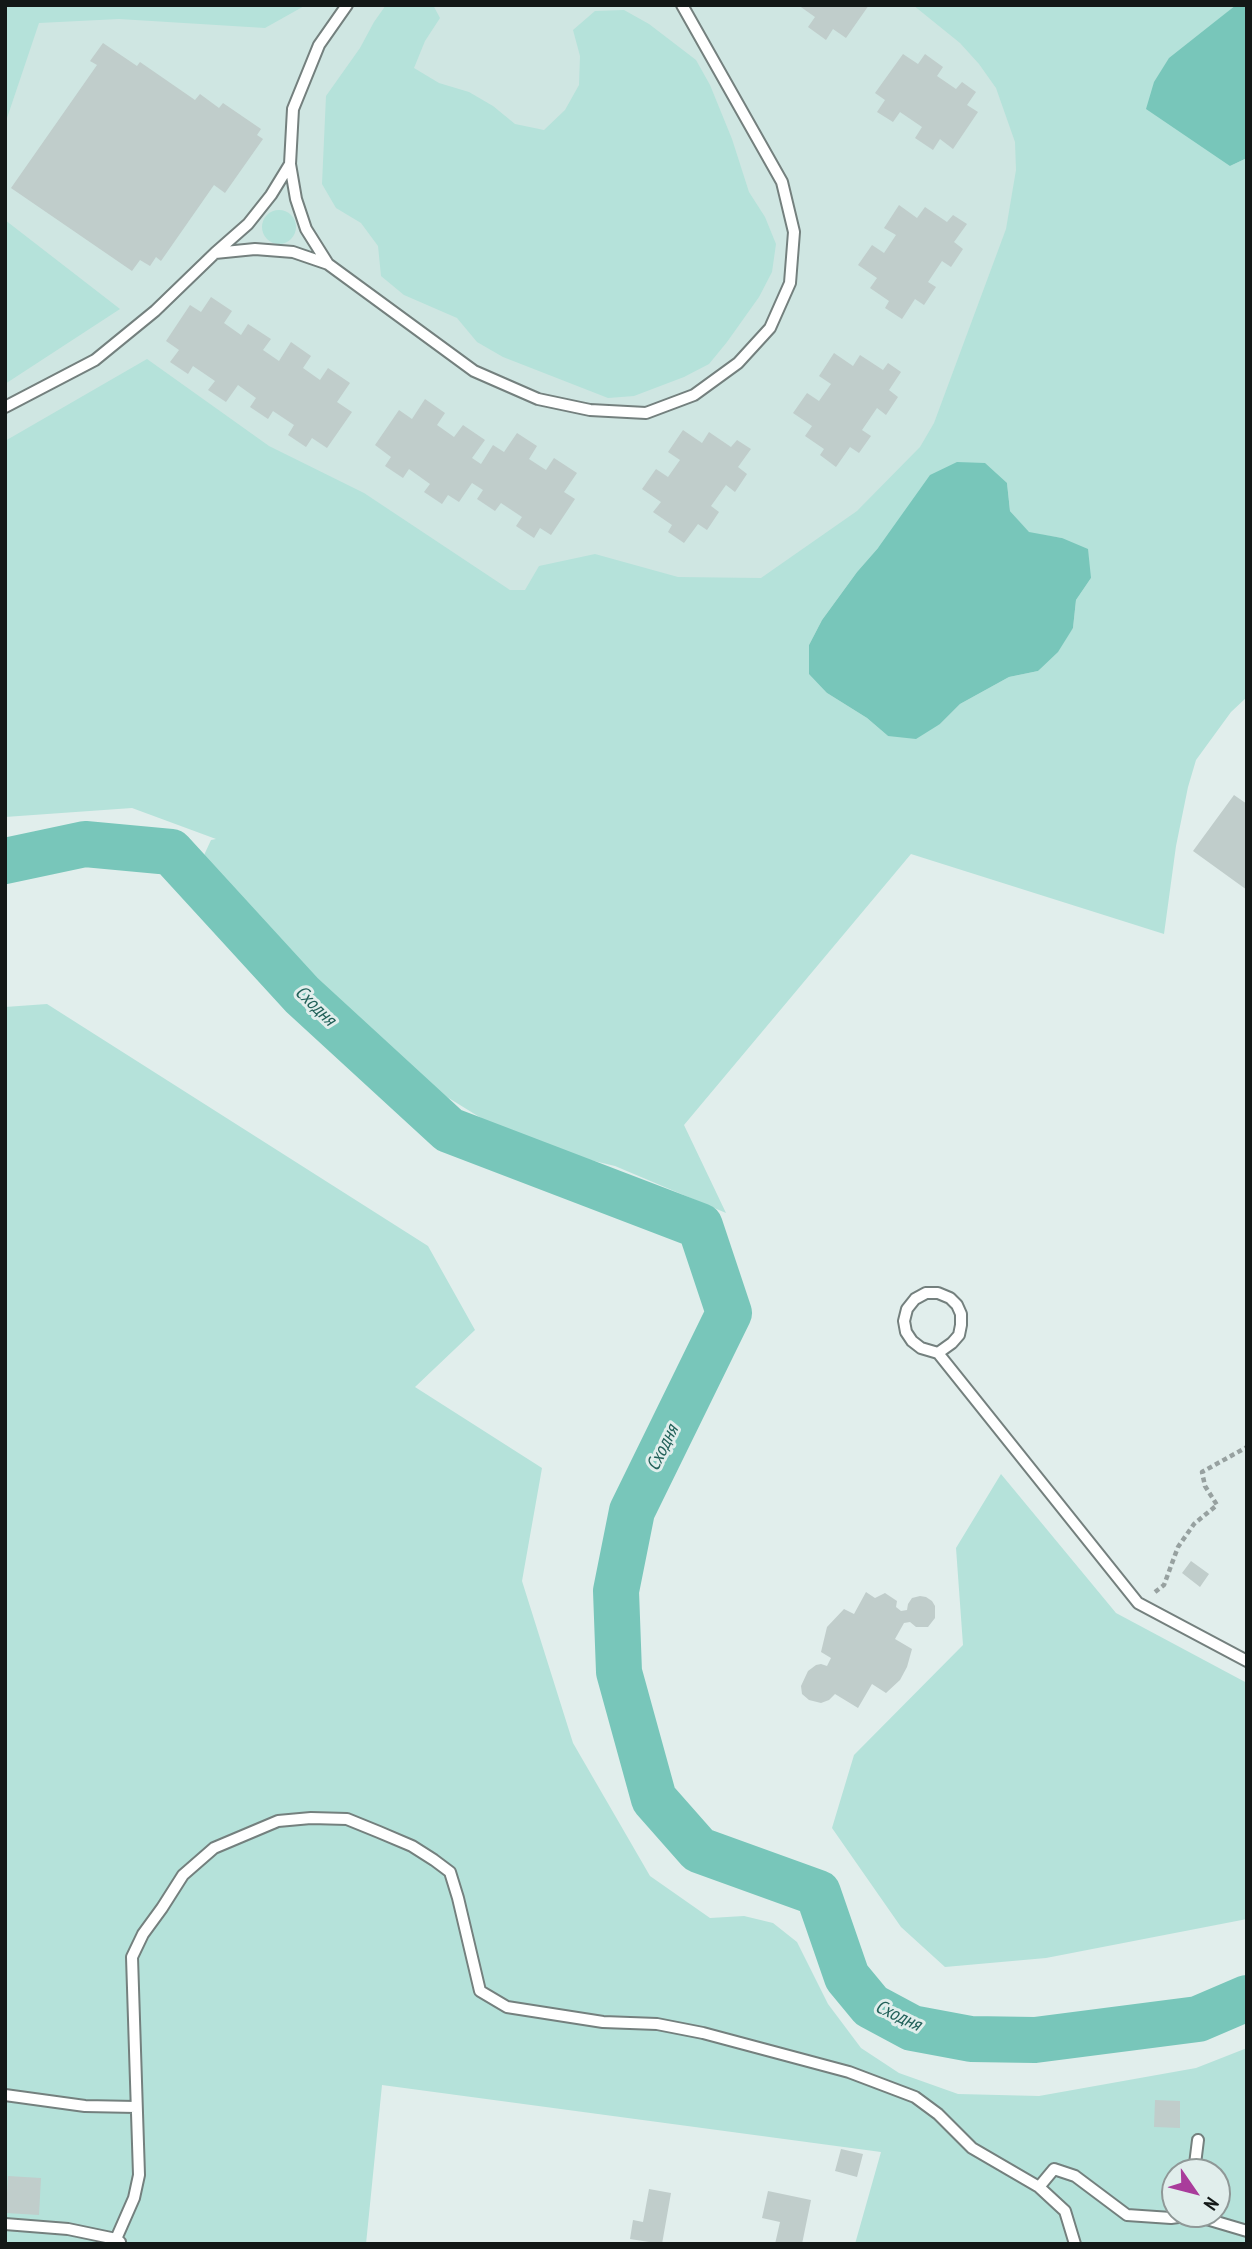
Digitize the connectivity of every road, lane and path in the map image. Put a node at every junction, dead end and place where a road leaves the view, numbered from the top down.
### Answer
1 (347, 5) edge
2 (682, 5) edge
3 (290, 164) junction
4 (215, 253) junction
5 (328, 264) junction
6 (5, 407) edge
7 (938, 1353) junction
8 (1247, 1447) edge
9 (1138, 1603) junction
10 (1247, 1661) edge
11 (5, 2095) edge
12 (136, 2107) junction
13 (1198, 2140) dead end
14 (1196, 2158) edge
15 (1039, 2187) junction
16 (1161, 2217) edge
17 (5, 2224) edge
18 (119, 2242) edge
19 (1075, 2244) edge

1 - 3 lane
2 - 5 lane
3 - 4 lane
3 - 5 lane
4 - 5 lane
4 - 6 lane
7 - 7 lane
7 - 9 lane
8 - 9 path
9 - 10 lane
11 - 12 lane
12 - 15 lane
12 - 18 lane
13 - 14 lane
15 - 16 lane
15 - 19 lane
17 - 18 lane

